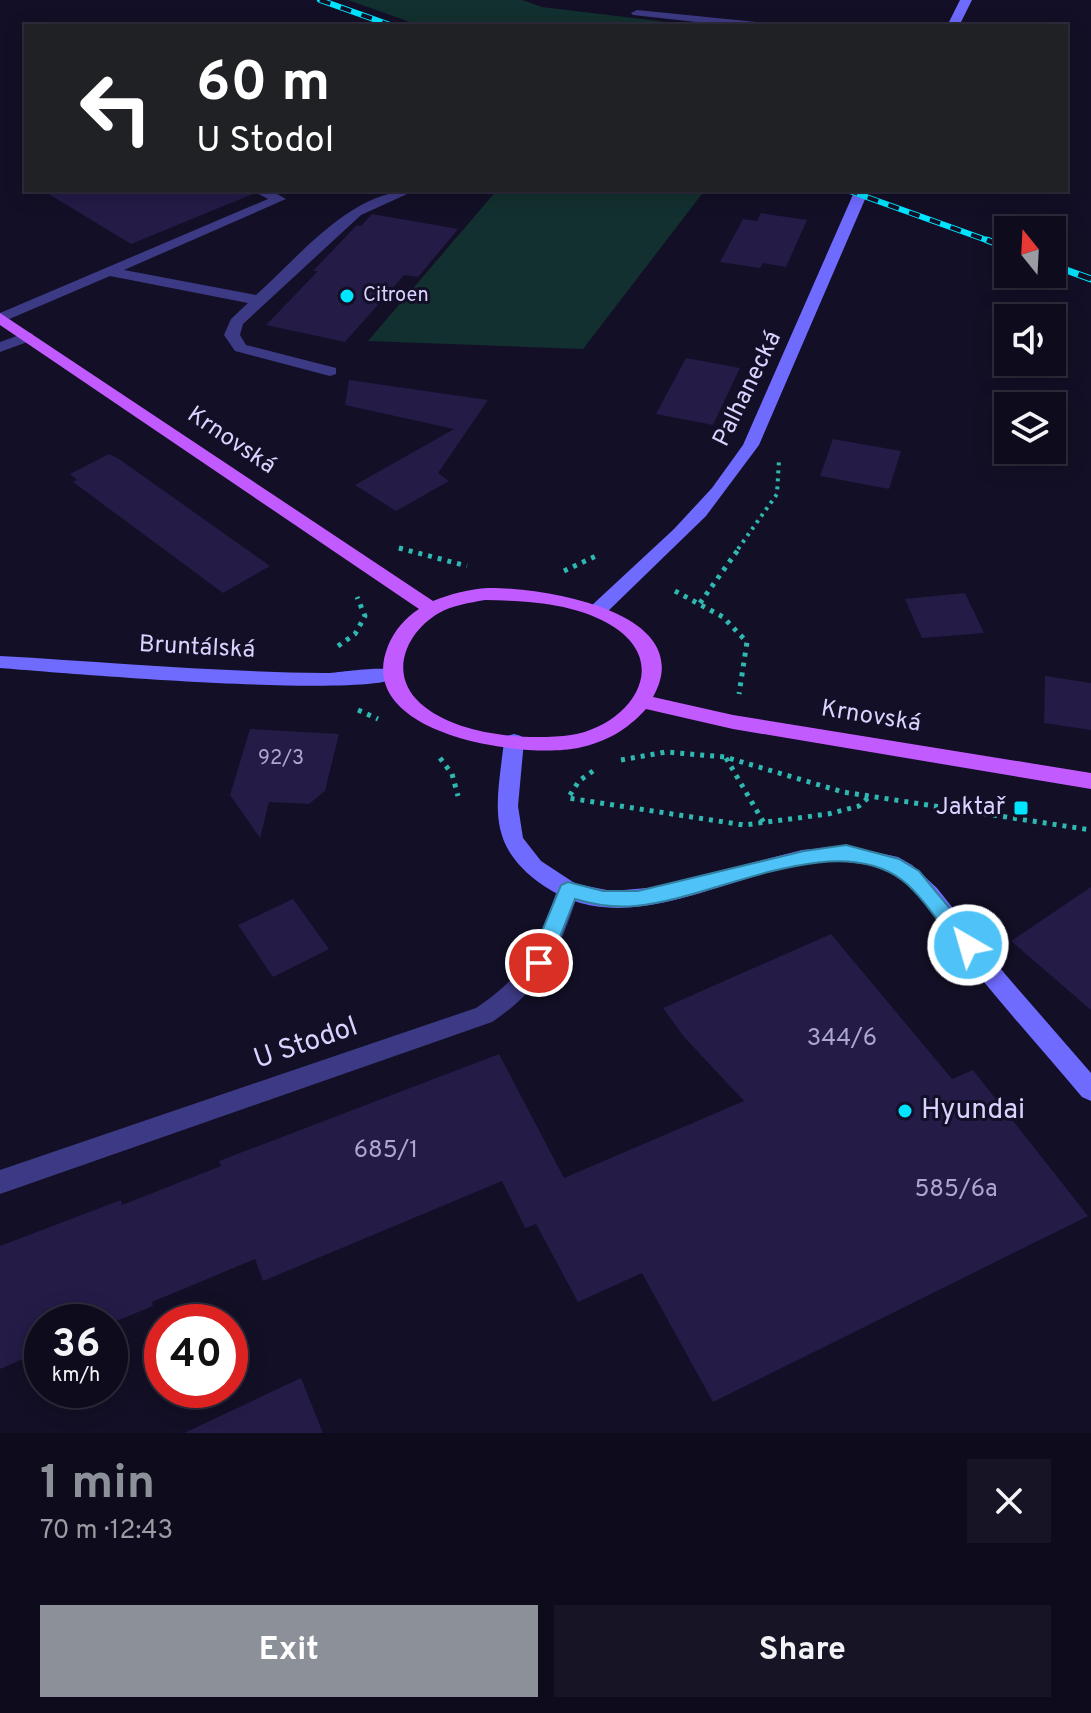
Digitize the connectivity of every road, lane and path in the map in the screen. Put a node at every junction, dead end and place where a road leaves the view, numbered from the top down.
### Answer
1 (966, 0) edge
2 (637, 13) dead end
3 (746, 24) edge
4 (954, 24) edge
5 (263, 192) edge
6 (404, 192) edge
7 (861, 192) edge
8 (110, 272) junction
9 (257, 300) junction
10 (0, 318) edge
11 (28, 337) junction
12 (0, 347) edge
13 (330, 371) dead end
14 (780, 457) dead end
15 (385, 542) dead end
16 (596, 556) dead end
17 (481, 567) dead end
18 (555, 573) dead end
19 (675, 591) dead end
20 (355, 595) dead end
21 (700, 603) junction
22 (432, 609) junction
23 (597, 611) junction
24 (325, 650) dead end
25 (0, 662) edge
26 (392, 675) junction
27 (739, 695) dead end
28 (644, 702) junction
29 (351, 708) dead end
30 (383, 722) dead end
31 (514, 741) junction
32 (433, 752) dead end
33 (725, 757) junction
34 (615, 762) dead end
35 (601, 767) dead end
36 (1091, 781) edge
37 (458, 796) dead end
38 (870, 796) junction
39 (764, 823) junction
40 (1091, 830) edge
41 (568, 890) junction
42 (1091, 1090) edge
43 (0, 1182) edge

1 - 4 street
2 - 3 street
5 - 8 street
6 - 9 street
7 - 23 street, Palhanecká
8 - 9 street
8 - 10 street
9 - 13 street
10 - 11 main road, Krnovská
11 - 12 street
11 - 22 main road, Krnovská
14 - 21 path
15 - 17 path
16 - 18 path
19 - 21 path
20 - 24 path
21 - 27 path
22 - 23 main road
22 - 26 main road
23 - 28 main road
25 - 26 street, Bruntálská
26 - 31 main road
28 - 31 main road
28 - 36 main road, Krnovská
29 - 30 path
31 - 41 street
32 - 37 path
33 - 34 path
33 - 38 path
33 - 39 path
35 - 39 path
38 - 39 path
38 - 40 path
41 - 42 street
41 - 43 street, U Stodol

